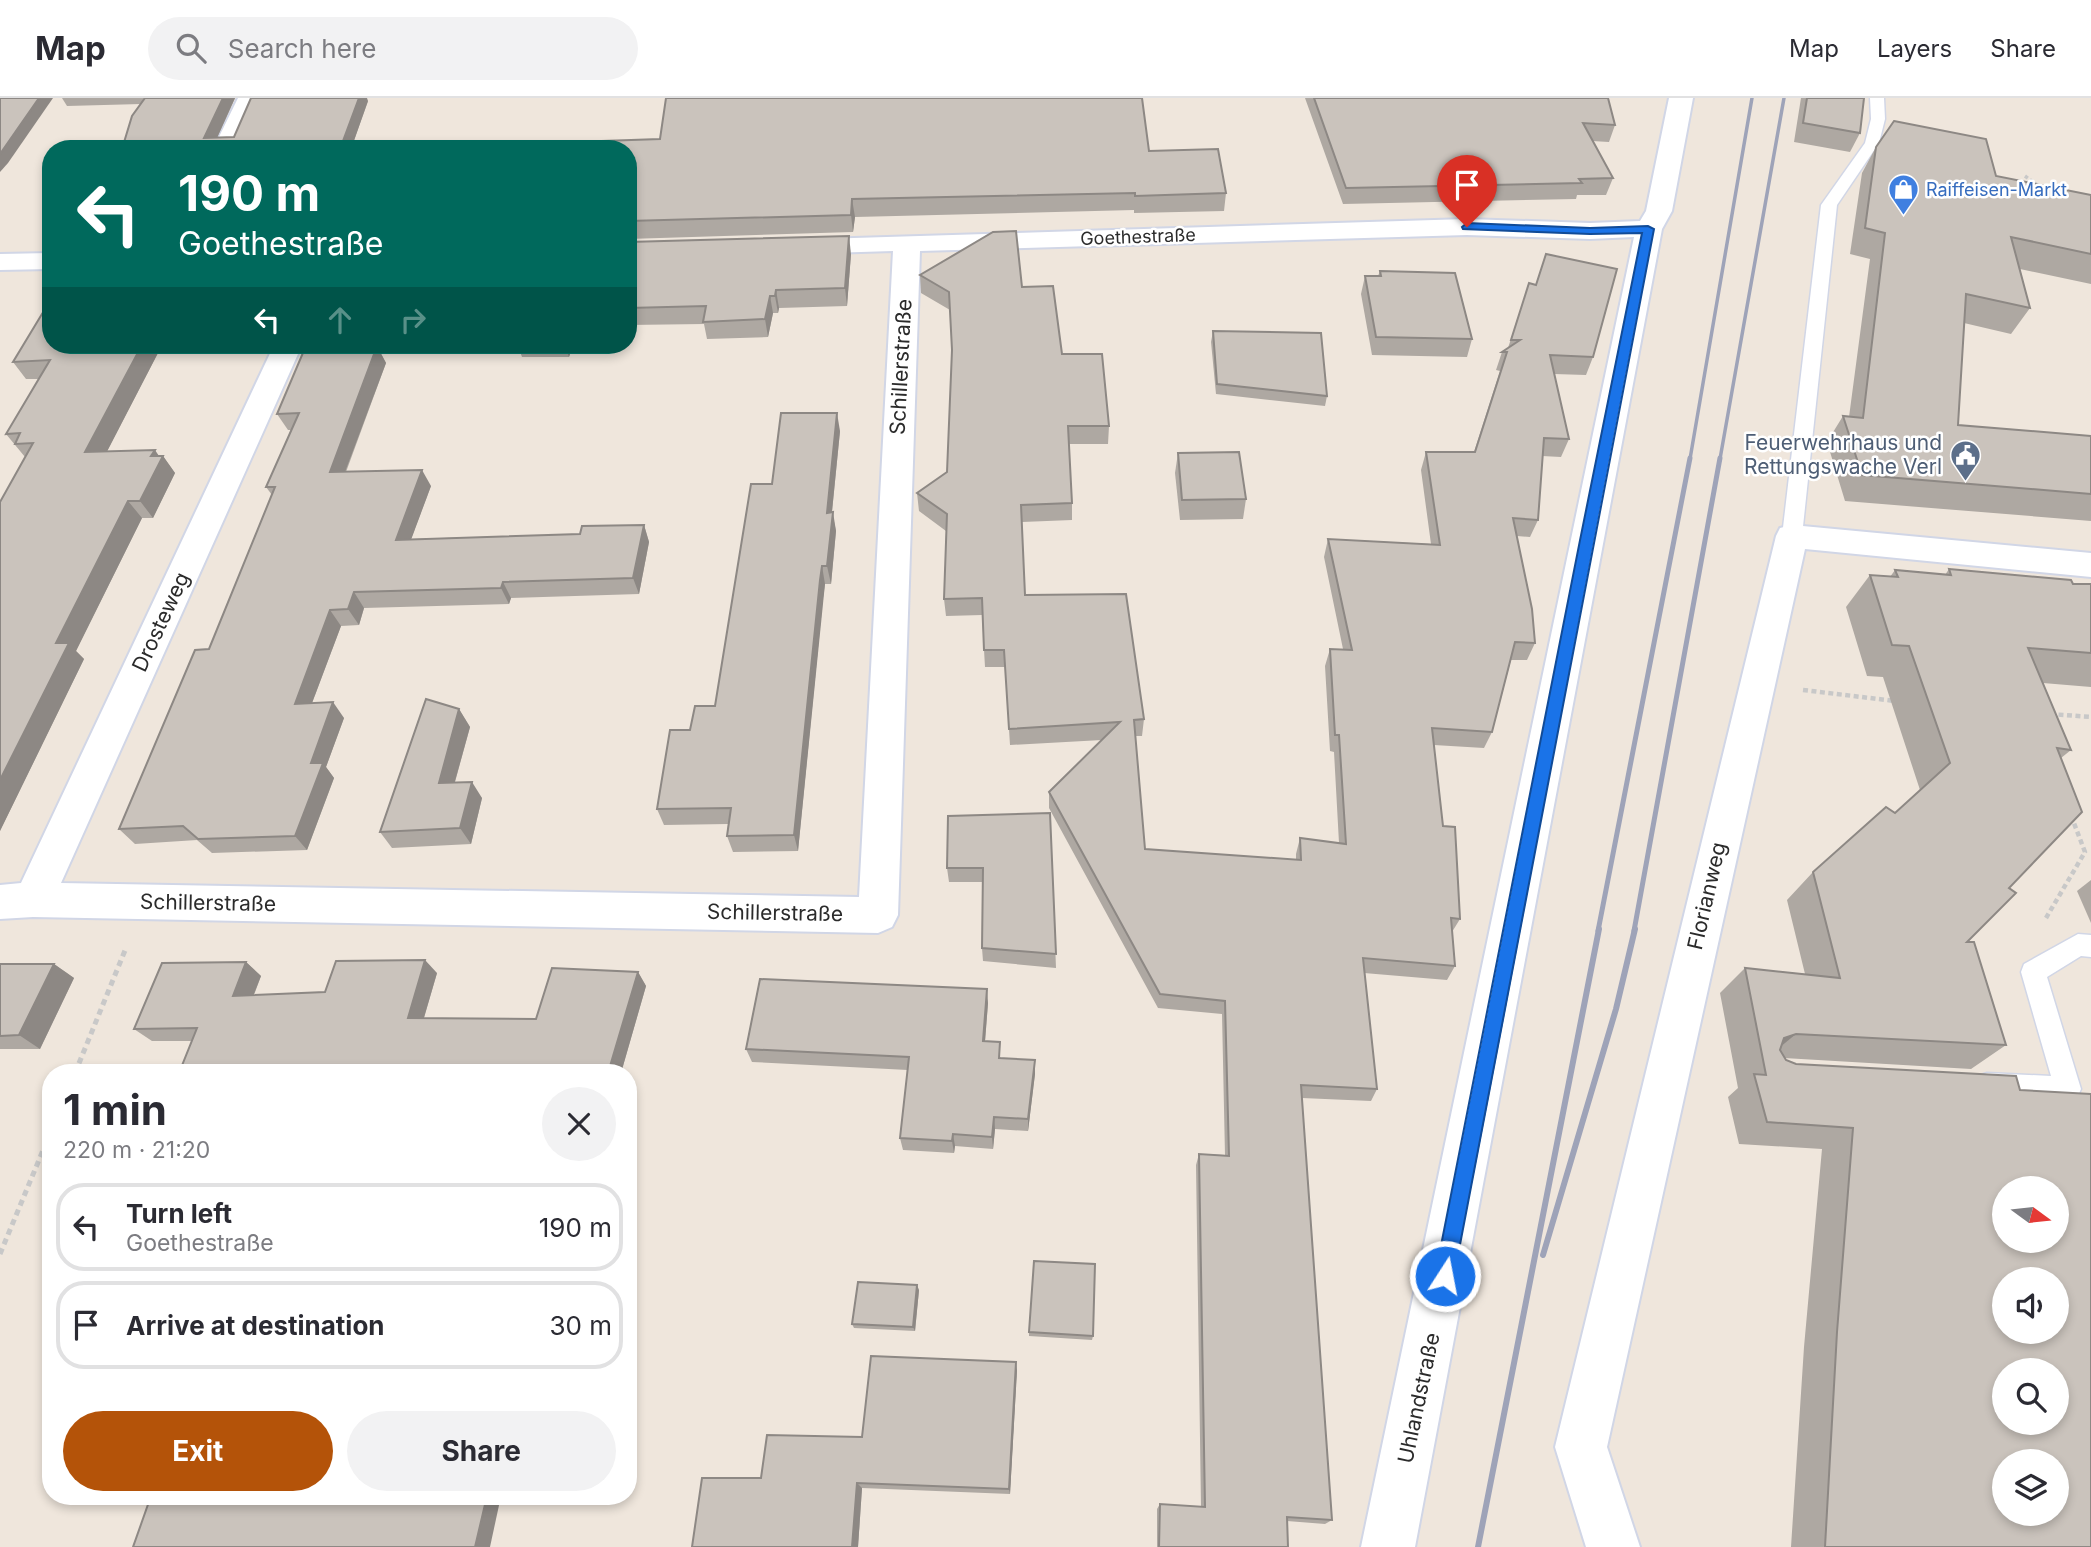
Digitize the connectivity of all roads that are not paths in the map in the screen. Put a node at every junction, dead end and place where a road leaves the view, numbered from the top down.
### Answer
1 (250, 98) edge
2 (1681, 98) edge
3 (1877, 98) edge
4 (229, 140) edge
5 (1648, 229) junction
6 (907, 243) junction
7 (775, 246) edge
8 (42, 261) edge
9 (0, 262) edge
10 (284, 354) edge
11 (1791, 536) junction
12 (2091, 565) edge
13 (16, 901) edge
14 (2091, 946) edge
15 (1959, 1083) edge
16 (1388, 1547) edge
17 (1613, 1547) edge

1 - 4 street
2 - 5 street, Uhlandstraße
3 - 11 lane
5 - 6 street, Goethestraße
5 - 16 street, Uhlandstraße
6 - 7 street, Goethestraße
6 - 13 street, Schillerstraße
8 - 9 street
10 - 13 street, Drosteweg
11 - 12 street
11 - 17 street, Florianweg
14 - 15 lane

